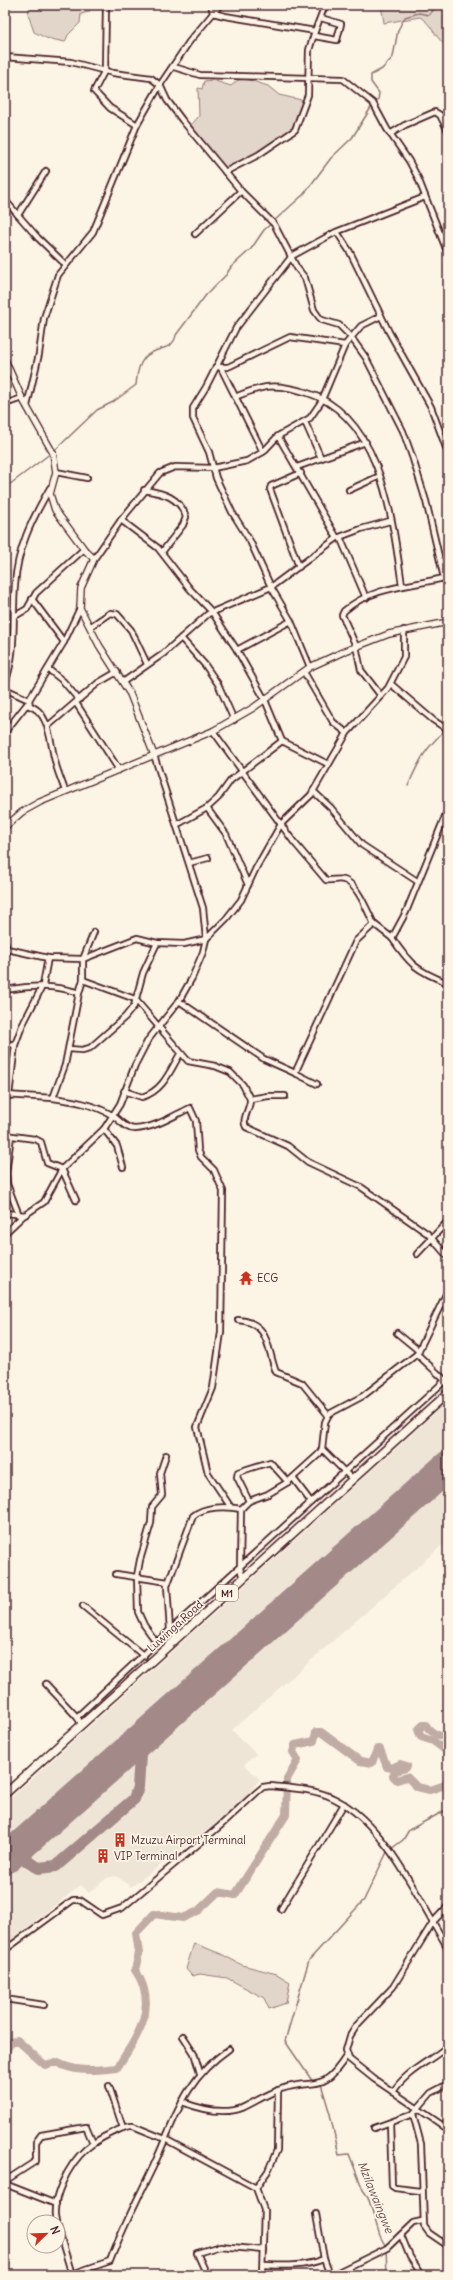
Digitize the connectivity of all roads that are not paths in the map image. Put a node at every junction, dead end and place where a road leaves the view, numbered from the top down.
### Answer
1 (106, 5) edge
2 (211, 5) edge
3 (220, 5) edge
4 (324, 5) edge
5 (212, 13) junction
6 (321, 18) junction
7 (315, 34) junction
8 (5, 57) edge
9 (174, 67) junction
10 (104, 70) junction
11 (310, 78) junction
12 (160, 85) junction
13 (137, 125) junction
14 (448, 131) edge
15 (390, 134) junction
16 (46, 171) dead end
17 (225, 172) junction
18 (241, 191) junction
19 (425, 197) junction
20 (5, 200) edge
21 (18, 215) junction
22 (338, 232) junction
23 (195, 234) dead end
24 (448, 254) edge
25 (292, 256) junction
26 (66, 265) junction
27 (382, 316) junction
28 (351, 337) junction
29 (345, 345) junction
30 (5, 360) edge
31 (219, 368) junction
32 (235, 397) junction
33 (22, 398) junction
34 (322, 398) junction
35 (5, 404) edge
36 (27, 406) junction
37 (305, 422) junction
38 (278, 436) junction
39 (366, 442) junction
40 (263, 452) junction
41 (448, 453) edge
42 (321, 458) junction
43 (297, 467) junction
44 (213, 468) junction
45 (56, 472) junction
46 (301, 473) junction
47 (380, 476) junction
48 (87, 478) dead end
49 (50, 488) junction
50 (144, 490) junction
51 (349, 490) dead end
52 (121, 520) junction
53 (390, 521) junction
54 (339, 538) junction
55 (84, 549) junction
56 (162, 552) junction
57 (94, 559) junction
58 (298, 567) junction
59 (444, 578) junction
60 (448, 584) edge
61 (402, 585) junction
62 (271, 587) junction
63 (366, 598) junction
64 (32, 599) junction
65 (80, 608) junction
66 (212, 612) junction
67 (15, 616) junction
68 (291, 621) junction
69 (448, 622) edge
70 (90, 626) junction
71 (404, 630) junction
72 (181, 638) junction
73 (64, 642) junction
74 (356, 646) junction
75 (237, 650) junction
76 (147, 664) junction
77 (310, 667) junction
78 (48, 669) junction
79 (117, 672) junction
80 (304, 672) junction
81 (123, 682) junction
82 (5, 683) edge
83 (391, 684) junction
84 (5, 689) edge
85 (381, 696) junction
86 (265, 700) junction
87 (78, 701) junction
88 (29, 703) junction
89 (234, 720) junction
90 (48, 726) junction
91 (448, 730) edge
92 (213, 731) junction
93 (5, 732) edge
94 (347, 733) junction
95 (282, 741) junction
96 (154, 755) junction
97 (328, 764) junction
98 (119, 770) junction
99 (242, 772) junction
100 (65, 791) junction
101 (313, 792) junction
102 (207, 808) junction
103 (448, 809) edge
104 (178, 824) junction
105 (281, 824) junction
106 (5, 827) edge
107 (208, 858) dead end
108 (189, 863) junction
109 (417, 881) junction
110 (248, 885) junction
111 (374, 924) junction
112 (94, 932) dead end
113 (392, 938) junction
114 (206, 939) junction
115 (5, 942) edge
116 (157, 943) junction
117 (7, 949) junction
118 (5, 956) edge
119 (48, 958) junction
120 (84, 959) junction
121 (83, 980) junction
122 (448, 983) edge
123 (43, 985) junction
124 (5, 990) edge
125 (78, 993) junction
126 (135, 999) junction
127 (179, 1001) junction
128 (159, 1027) junction
129 (5, 1043) edge
130 (15, 1045) junction
131 (69, 1049) junction
132 (180, 1054) junction
133 (295, 1073) junction
134 (317, 1084) dead end
135 (124, 1092) junction
136 (7, 1096) edge
137 (285, 1096) dead end
138 (53, 1098) junction
139 (250, 1099) junction
140 (113, 1116) junction
141 (104, 1129) junction
142 (5, 1135) edge
143 (11, 1136) junction
144 (123, 1167) dead end
145 (62, 1169) junction
146 (76, 1200) dead end
147 (5, 1213) edge
148 (19, 1215) junction
149 (25, 1215) junction
150 (448, 1220) edge
151 (5, 1233) edge
152 (432, 1238) junction
153 (417, 1254) dead end
154 (448, 1257) edge
155 (448, 1290) edge
156 (238, 1320) dead end
157 (398, 1333) dead end
158 (418, 1352) junction
159 (447, 1380) edge
160 (448, 1393) edge
161 (328, 1415) junction
162 (392, 1430) junction
163 (383, 1438) junction
164 (397, 1439) junction
165 (389, 1446) junction
166 (322, 1449) junction
167 (166, 1455) dead end
168 (363, 1457) junction
169 (370, 1464) junction
170 (344, 1471) junction
171 (293, 1478) junction
172 (352, 1479) junction
173 (288, 1482) junction
174 (325, 1490) junction
175 (333, 1497) junction
176 (249, 1502) junction
177 (311, 1502) junction
178 (230, 1506) junction
179 (240, 1509) junction
180 (300, 1512) junction
181 (293, 1519) junction
182 (305, 1522) junction
183 (298, 1528) junction
184 (270, 1540) junction
185 (271, 1553) junction
186 (240, 1568) junction
187 (116, 1574) dead end
188 (137, 1576) junction
189 (243, 1579) junction
190 (168, 1582) junction
191 (84, 1606) dead end
192 (170, 1630) junction
193 (177, 1639) junction
194 (157, 1643) junction
195 (144, 1656) junction
196 (46, 1684) dead end
197 (77, 1717) junction
198 (82, 1724) junction
199 (5, 1794) edge
200 (344, 1804) junction
201 (448, 1906) edge
202 (280, 1909) dead end
203 (433, 1922) junction
204 (445, 1939) edge
205 (448, 1948) edge
206 (5, 1950) edge
207 (5, 1999) edge
208 (44, 2005) dead end
209 (183, 2036) dead end
210 (448, 2046) edge
211 (229, 2049) dead end
212 (347, 2055) junction
213 (200, 2073) junction
214 (448, 2084) edge
215 (110, 2086) dead end
216 (278, 2090) junction
217 (393, 2092) junction
218 (182, 2102) junction
219 (417, 2109) junction
220 (414, 2114) junction
221 (448, 2121) edge
222 (390, 2123) junction
223 (442, 2126) junction
224 (123, 2128) junction
225 (374, 2128) dead end
226 (448, 2129) edge
227 (165, 2139) junction
228 (94, 2143) junction
229 (5, 2183) edge
230 (256, 2188) junction
231 (421, 2192) junction
232 (56, 2204) junction
233 (56, 2214) edge
234 (316, 2214) dead end
235 (422, 2220) junction
236 (401, 2235) junction
237 (448, 2246) edge
238 (263, 2250) junction
239 (66, 2254) edge
240 (324, 2259) junction
241 (263, 2265) junction
242 (72, 2274) edge
243 (207, 2275) edge
244 (262, 2275) edge
245 (331, 2275) edge
246 (422, 2275) edge

1 - 10 street
2 - 5 street
3 - 5 street
4 - 6 street
5 - 7 street
5 - 9 street
6 - 7 street
6 - 7 street
7 - 11 street
8 - 10 street
9 - 11 street
9 - 12 street
10 - 12 street
10 - 13 street
11 - 15 street
11 - 17 street
12 - 13 street
12 - 17 street
13 - 26 street
14 - 15 street
15 - 19 street
16 - 21 street
17 - 18 street
18 - 23 street
18 - 25 street
19 - 22 street
19 - 24 street
20 - 21 street
21 - 26 street
22 - 25 street
22 - 27 street
25 - 28 street
25 - 31 street
26 - 36 street
27 - 28 street
27 - 41 street
28 - 29 street
28 - 59 street
29 - 31 street
29 - 34 street
30 - 33 street
31 - 32 street
31 - 44 street
32 - 34 street
32 - 40 street
33 - 35 street
33 - 36 street
34 - 37 street
34 - 39 street
36 - 45 street
37 - 38 street
37 - 42 street
38 - 40 street
38 - 43 street
39 - 42 street
39 - 47 street
40 - 44 street
42 - 43 street
43 - 46 street
44 - 50 street
44 - 62 street
45 - 48 street
45 - 49 street
46 - 54 street
46 - 58 street
47 - 51 street
47 - 53 street
49 - 55 street
49 - 67 street
50 - 52 street
50 - 56 street
52 - 56 street
52 - 57 street
53 - 54 street
53 - 61 street
54 - 58 street
54 - 63 street
55 - 57 street
55 - 64 street
56 - 66 street
57 - 65 street
58 - 62 street
59 - 60 street
59 - 61 street
61 - 63 street
62 - 66 street
62 - 68 street
63 - 74 street
64 - 67 street
64 - 73 street
65 - 70 street
65 - 73 street
66 - 72 street
66 - 75 street
67 - 82 street
68 - 75 street
68 - 77 street
69 - 71 street
70 - 76 street
70 - 79 street
71 - 74 street
71 - 83 street
72 - 76 street
72 - 89 street
73 - 78 street
74 - 77 street
74 - 85 street
75 - 86 street
76 - 81 street
77 - 80 street
78 - 87 street
78 - 88 street
79 - 81 street
79 - 87 street
80 - 86 street
80 - 94 street
81 - 96 street
83 - 85 street
83 - 91 street
84 - 88 street
85 - 94 street
86 - 89 street
86 - 95 street
87 - 90 street
87 - 98 street
88 - 90 street
88 - 93 street
89 - 92 street
90 - 100 street
92 - 96 street
92 - 99 street
94 - 97 street
95 - 97 street
95 - 99 street
96 - 98 street
96 - 104 street
97 - 101 street
98 - 100 street
99 - 102 street
99 - 105 street
100 - 106 street
101 - 105 street
101 - 109 street
102 - 104 street
102 - 110 street
103 - 109 street
104 - 108 street
105 - 110 street
105 - 111 street
107 - 108 street
108 - 114 street
109 - 113 street
110 - 114 street
111 - 113 street
111 - 133 street
112 - 120 street
113 - 122 street
114 - 116 street
114 - 127 street
115 - 117 street
116 - 120 street
116 - 126 street
117 - 118 street
117 - 119 street
119 - 120 street
119 - 123 street
120 - 121 street
121 - 125 street
121 - 126 street
123 - 124 street
123 - 125 street
123 - 130 street
125 - 131 street
126 - 128 street
126 - 131 street
127 - 128 street
127 - 133 street
128 - 132 street
128 - 135 street
129 - 130 street
130 - 136 street
131 - 138 street
132 - 135 street
132 - 139 street
133 - 134 street
135 - 140 street
136 - 138 street
137 - 139 street
138 - 140 street
139 - 152 street
140 - 141 street
140 - 178 street
141 - 144 street
141 - 145 street
142 - 143 street
143 - 145 street
143 - 148 street
145 - 146 street
145 - 149 street
147 - 148 street
148 - 149 street
149 - 151 street
150 - 152 street
152 - 153 street
152 - 154 street
155 - 158 street
156 - 161 street
157 - 158 street
158 - 159 street
158 - 161 street
159 - 162 street
160 - 164 highway, Luwinga Road / M1
161 - 166 street
162 - 163 street
162 - 164 street
163 - 165 street
163 - 168 street
164 - 165 highway, Luwinga Road / M1
165 - 169 highway, Luwinga Road / M1
166 - 170 street
166 - 171 street
167 - 188 street
168 - 169 street
168 - 170 street
169 - 172 highway, Luwinga Road / M1
170 - 172 street
170 - 174 street
171 - 173 street
171 - 177 street
172 - 175 highway, Luwinga Road / M1
173 - 176 street
173 - 176 street
174 - 175 street
174 - 177 street
175 - 182 highway, Luwinga Road / M1
176 - 179 street
177 - 180 street
178 - 179 street
178 - 190 street
179 - 186 street
180 - 181 street
180 - 182 street
181 - 183 street
181 - 184 street
182 - 183 highway, Luwinga Road / M1
183 - 185 highway, Luwinga Road / M1
184 - 185 street
184 - 186 street
185 - 189 highway, Luwinga Road / M1
186 - 189 street
186 - 192 street
187 - 188 street
188 - 190 street
188 - 194 street
189 - 193 highway, Luwinga Road / M1
190 - 192 street
191 - 195 street
192 - 193 street
192 - 194 street
193 - 198 highway, Luwinga Road / M1
194 - 195 street
195 - 197 street
196 - 197 street
197 - 198 street
198 - 199 highway, Luwinga Road / M1
200 - 202 street
200 - 203 street
200 - 206 street
201 - 203 street
203 - 204 street
203 - 212 street
204 - 205 street
207 - 208 street
209 - 213 street
210 - 217 street
211 - 213 street
212 - 216 street
212 - 217 street
213 - 218 street
214 - 219 street
215 - 224 street
216 - 218 street
216 - 230 street
217 - 219 street
218 - 227 street
219 - 220 street
219 - 223 street
220 - 222 street
220 - 231 street
221 - 223 street
222 - 225 street
222 - 231 street
223 - 226 street
224 - 227 street
224 - 228 street
227 - 230 street
227 - 242 street
228 - 229 street
228 - 232 street
229 - 232 street
230 - 238 street
231 - 235 street
232 - 233 street
234 - 240 street
235 - 236 street
235 - 237 street
236 - 245 street
236 - 246 street
238 - 241 street
238 - 243 street
239 - 242 street
240 - 241 street
240 - 245 street
241 - 244 street

